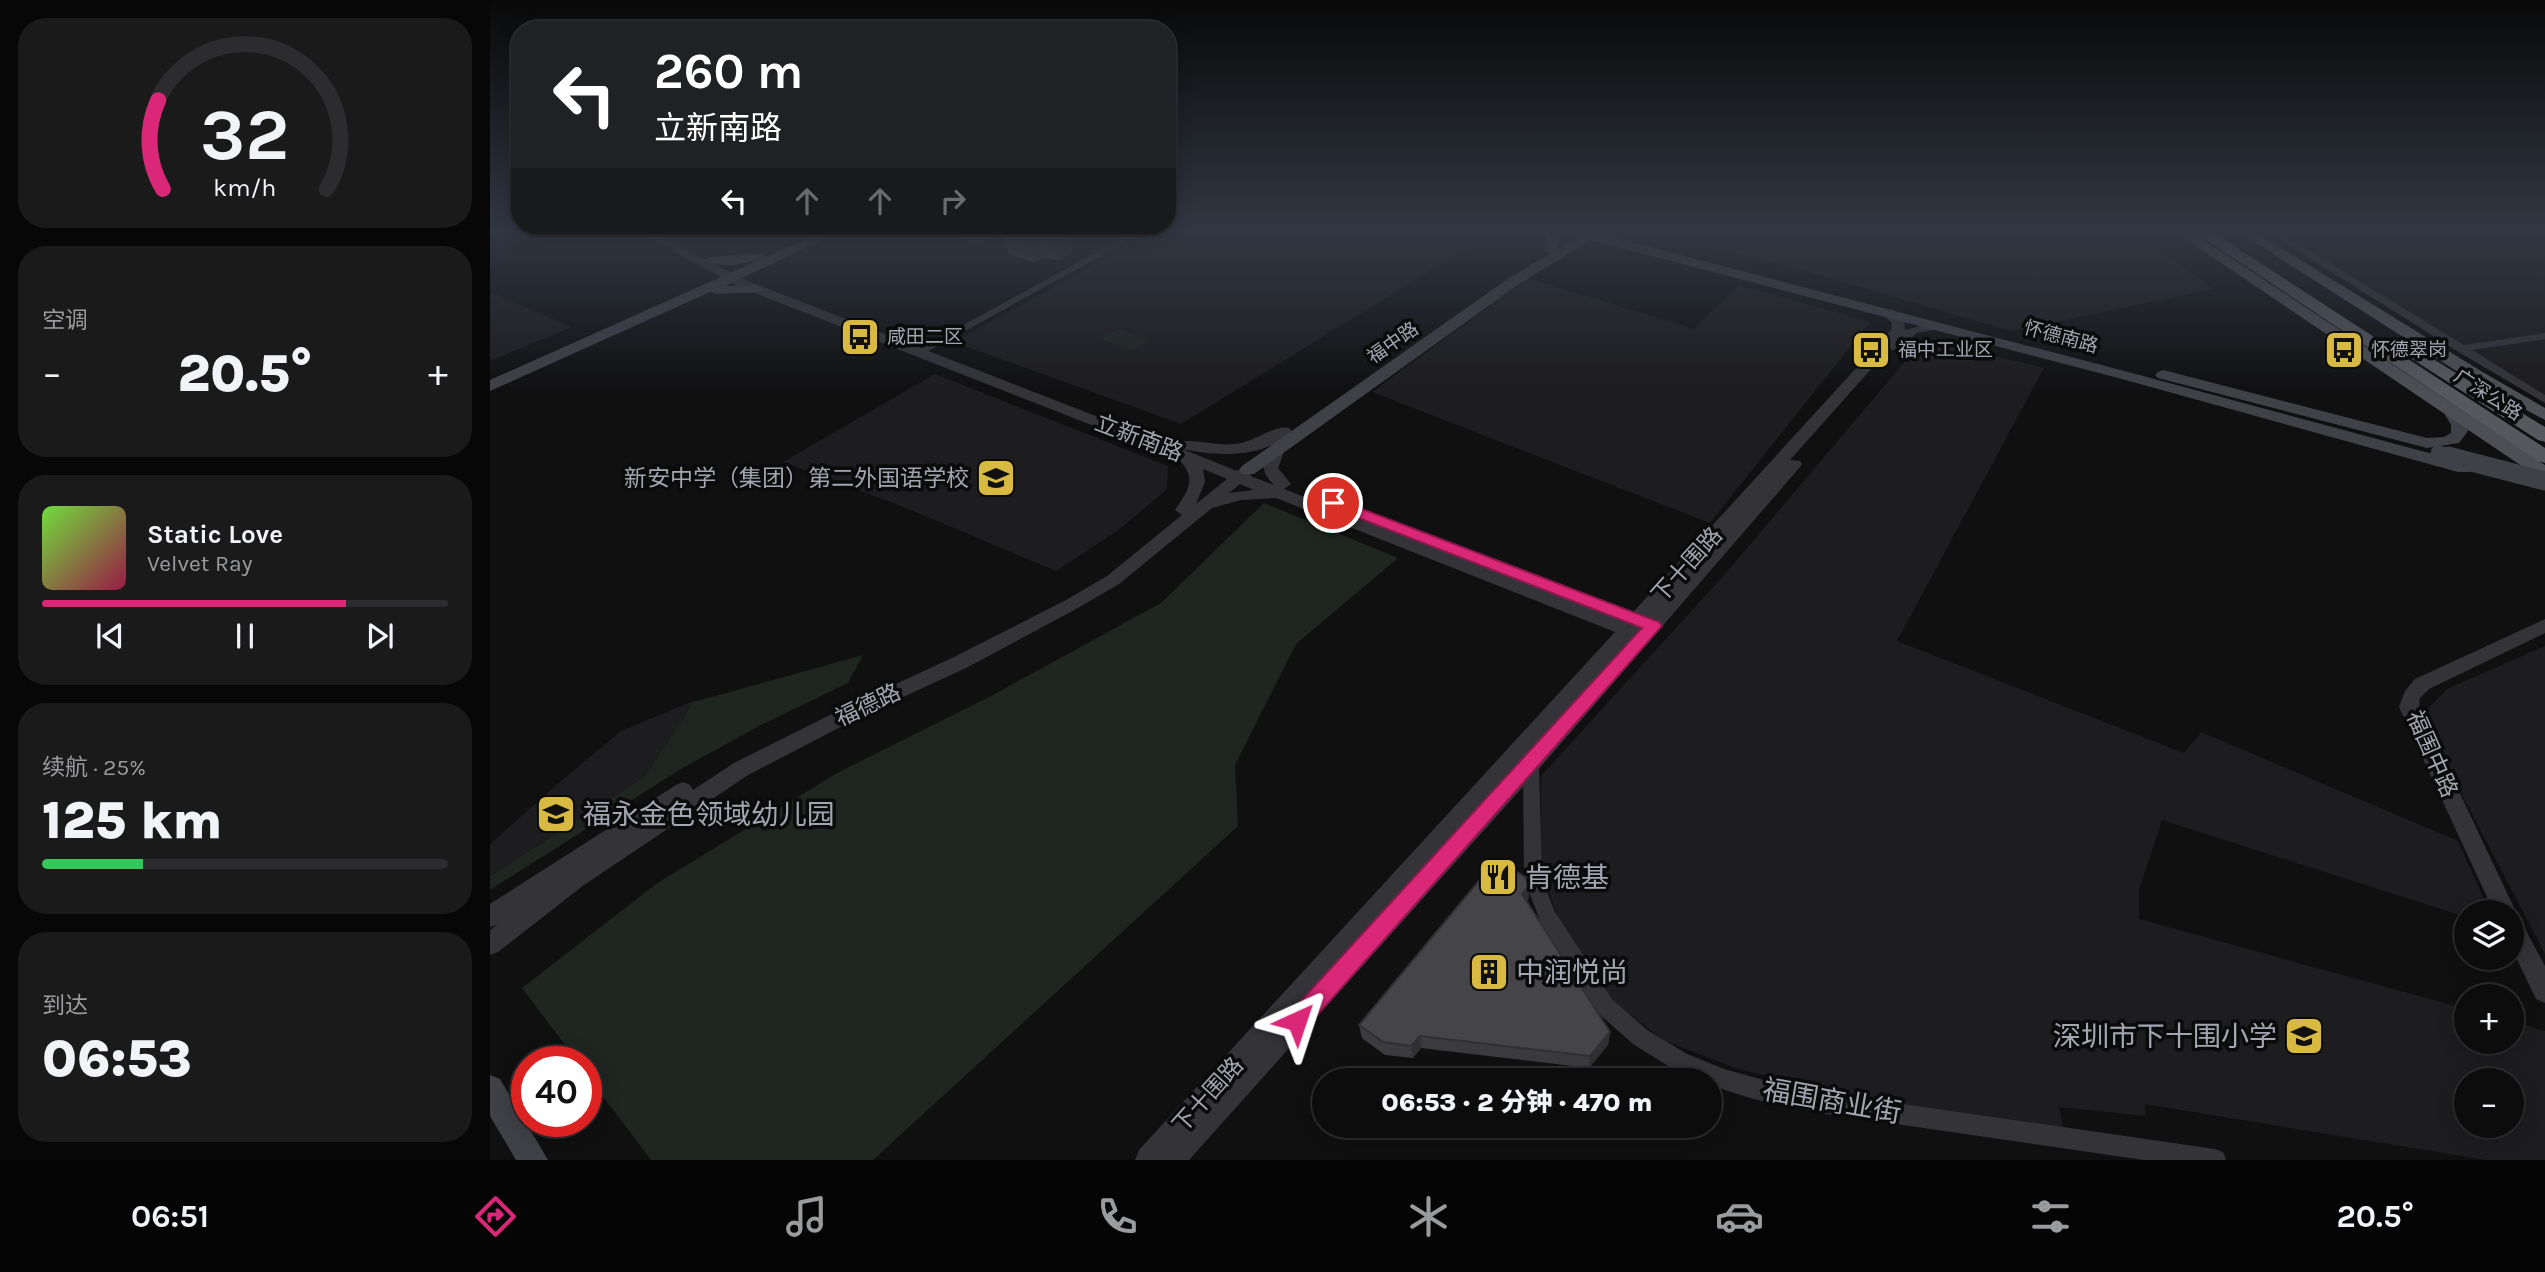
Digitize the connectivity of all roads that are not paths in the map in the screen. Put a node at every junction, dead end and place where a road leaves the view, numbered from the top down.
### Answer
1 (697, 283) edge
2 (712, 283) edge
3 (753, 283) edge
4 (763, 283) edge
5 (1046, 283) edge
6 (1508, 283) edge
7 (1512, 283) edge
8 (1775, 283) edge
9 (1800, 283) edge
10 (2264, 283) edge
11 (2269, 283) edge
12 (2306, 283) edge
13 (2328, 283) edge
14 (2357, 283) edge
15 (762, 287) junction
16 (685, 296) junction
17 (1888, 313) junction
18 (1936, 326) junction
19 (2545, 336) edge
20 (2463, 349) junction
21 (924, 350) junction
22 (2439, 352) junction
23 (490, 380) edge
24 (490, 386) edge
25 (2545, 400) edge
26 (2449, 408) junction
27 (2545, 415) edge
28 (1284, 431) junction
29 (2545, 436) edge
30 (1177, 448) junction
31 (2432, 448) junction
32 (1277, 449) junction
33 (2545, 457) edge
34 (2472, 470) junction
35 (1237, 471) junction
36 (2545, 473) edge
37 (2545, 481) edge
38 (1287, 490) junction
39 (2545, 490) edge
40 (1191, 510) junction
41 (2545, 625) edge
42 (1641, 628) junction
43 (1531, 764) junction
44 (539, 895) junction
45 (2500, 900) edge
46 (490, 917) edge
47 (490, 944) edge
48 (2524, 948) edge
49 (2545, 991) edge
50 (490, 1089) edge
51 (533, 1160) edge
52 (1149, 1160) edge
53 (1171, 1160) edge
54 (2215, 1160) edge

1 - 16 main road
2 - 16 main road
3 - 15 street, 立新南路
4 - 15 main road
5 - 21 street
6 - 28 main road, 福中路
7 - 32 main road, 福中路
8 - 17 main road, 怀德南路
9 - 31 main road, 怀德南路
10 - 26 main road
11 - 33 highway, 广深公路
12 - 29 highway, 广深公路
13 - 22 main road
14 - 20 street
15 - 16 main road
15 - 21 street, 立新南路
16 - 23 main road
16 - 24 main road
17 - 18 main road, 怀德南路
17 - 42 street, 下十围路
18 - 34 main road, 怀德南路
18 - 42 street, 下十围路
19 - 20 street
20 - 22 street
20 - 25 street
21 - 30 street, 立新南路
22 - 27 main road
26 - 31 main road, 怀德南路
26 - 36 main road
28 - 30 street
28 - 35 main road, 福中路
30 - 35 street, 立新南路
30 - 40 street
31 - 34 main road
31 - 37 main road, 怀德南路, bridge
32 - 35 main road, 福中路
32 - 38 street
34 - 39 main road, 怀德南路
35 - 38 street, 立新南路
35 - 40 street, 福德路
38 - 40 street
38 - 42 street, 立新南路
40 - 44 street, 福德路
41 - 45 street, 福围中路
42 - 43 street, 下十围路
42 - 52 street, 下十围路
43 - 53 street, 下十围路
43 - 54 street, 福围商业街
44 - 46 street, 福德路
44 - 47 street, 福德路
48 - 49 street
50 - 51 main road

